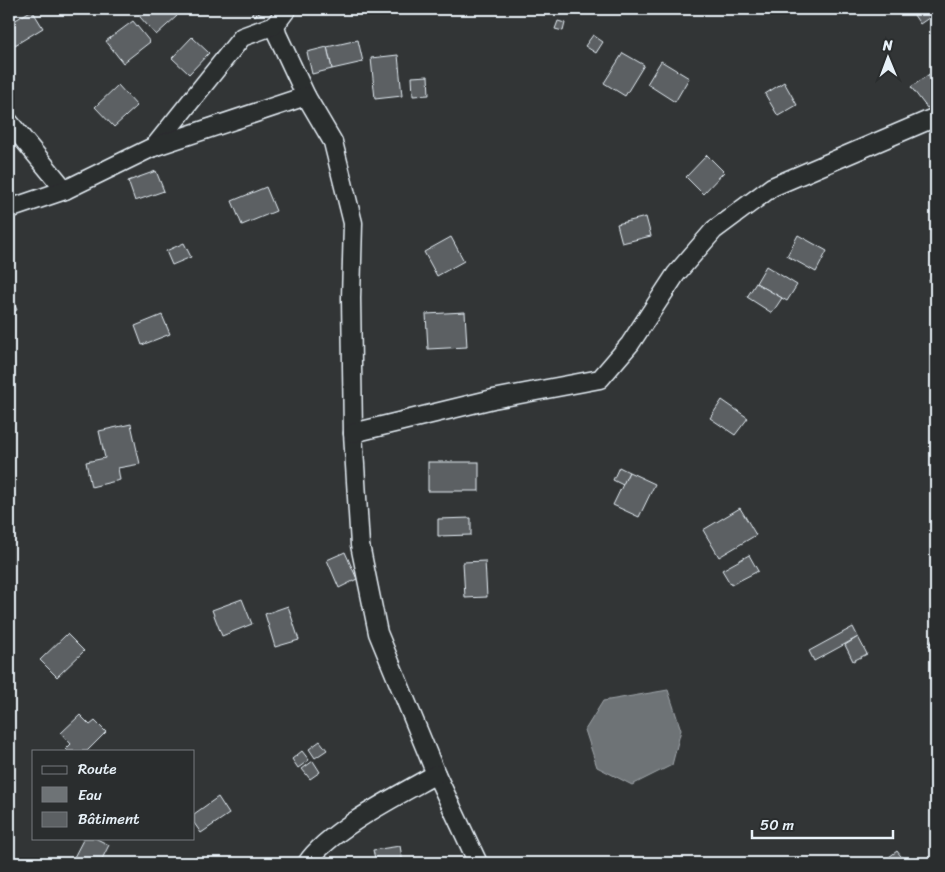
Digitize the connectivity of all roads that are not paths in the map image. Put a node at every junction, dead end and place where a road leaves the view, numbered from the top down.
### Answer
1 (287, 9) edge
2 (276, 25) junction
3 (306, 96) junction
4 (936, 117) edge
5 (9, 122) edge
6 (153, 147) junction
7 (65, 190) junction
8 (9, 208) edge
9 (353, 433) junction
10 (436, 774) junction
11 (307, 863) edge
12 (478, 863) edge

1 - 2 street
2 - 3 street
2 - 6 street
3 - 6 street
3 - 9 street
4 - 9 street
5 - 7 street
6 - 7 street
7 - 8 street
9 - 10 street
10 - 11 street
10 - 12 street

